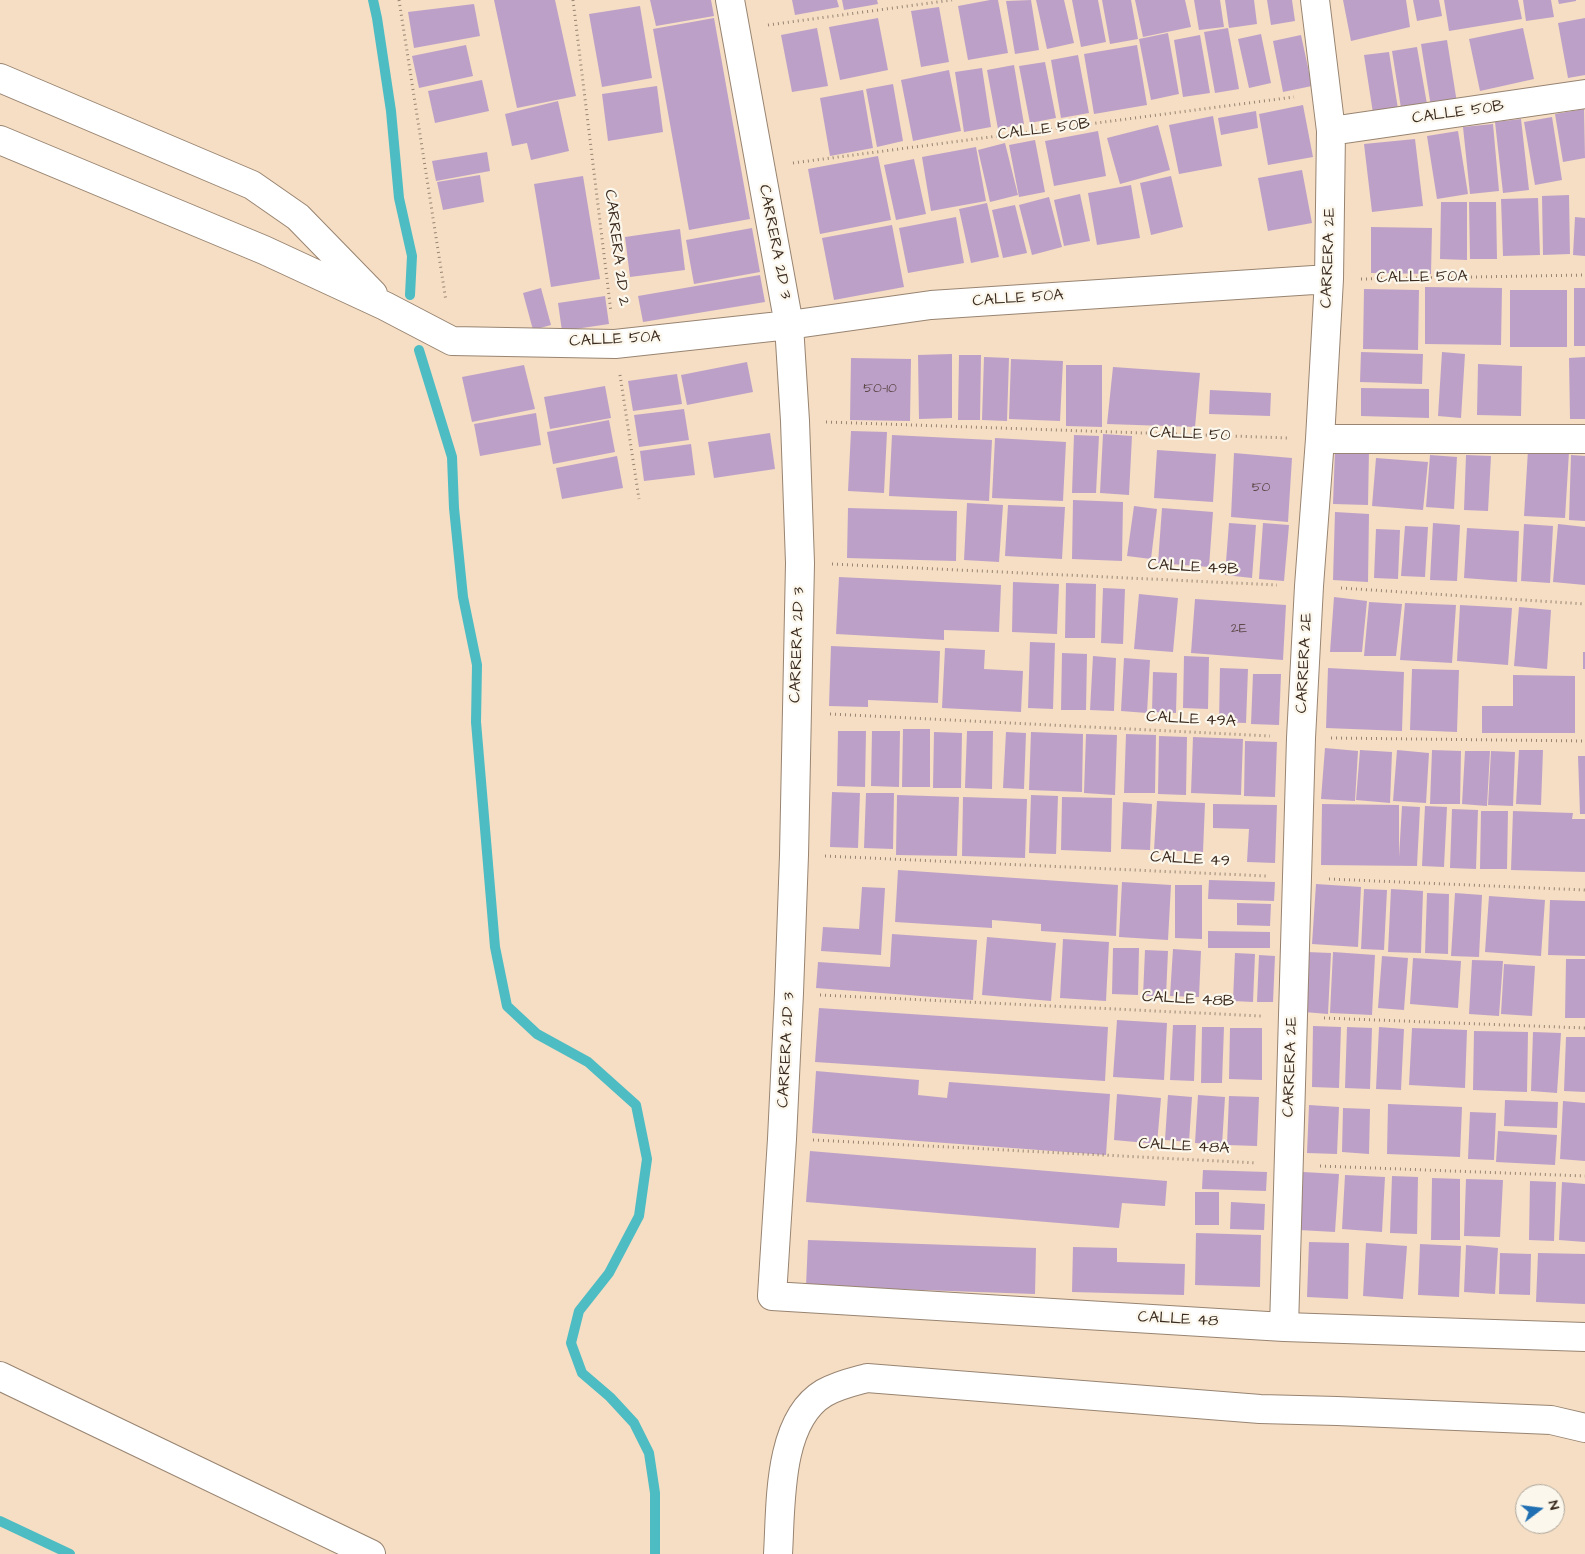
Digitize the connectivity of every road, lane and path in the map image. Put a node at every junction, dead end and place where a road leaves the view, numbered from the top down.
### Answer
1 (399, 0) edge
2 (573, 0) edge
3 (730, 0) edge
4 (952, 0) edge
5 (1315, 0) edge
6 (735, 30) junction
7 (0, 78) edge
8 (1327, 92) junction
9 (1585, 94) edge
10 (1331, 131) junction
11 (0, 140) edge
12 (760, 167) junction
13 (1585, 276) edge
14 (1329, 279) junction
15 (385, 306) junction
16 (789, 325) junction
17 (452, 342) junction
18 (615, 344) junction
19 (795, 421) junction
20 (1320, 439) junction
21 (1585, 440) edge
22 (640, 499) dead end
23 (800, 563) junction
24 (1309, 586) junction
25 (1585, 604) edge
26 (796, 712) junction
27 (1301, 738) junction
28 (1585, 741) edge
29 (794, 855) junction
30 (1296, 878) junction
31 (1585, 890) edge
32 (789, 994) junction
33 (1293, 1017) junction
34 (1585, 1028) edge
35 (782, 1139) junction
36 (1288, 1165) junction
37 (1585, 1176) edge
38 (772, 1296) joint
39 (1284, 1327) junction
40 (1585, 1338) edge
41 (0, 1376) edge
42 (1585, 1428) edge
43 (371, 1554) edge
44 (778, 1554) edge

1 - 17 path
2 - 18 path, CARRERA 2D 2
3 - 6 street, CARRERA 2D 3
4 - 6 path
5 - 8 street, CARRERA 2E
6 - 12 street, CARRERA 2D 3
7 - 15 street
8 - 10 street, CARRERA 2E
8 - 12 path, CALLE 50B
9 - 10 street, CALLE 50B
10 - 14 street, CARRERA 2E
11 - 15 street
12 - 16 street, CARRERA 2D 3
13 - 14 path, CALLE 50A
14 - 16 street, CALLE 50A
14 - 20 street, CARRERA 2E
15 - 17 street
16 - 18 street, CALLE 50A
16 - 19 street, CARRERA 2D 3
17 - 18 street, CALLE 50A
18 - 22 path, CARRERA 2D 2
19 - 20 path, CALLE 50
19 - 23 street, CARRERA 2D 3
20 - 21 street
20 - 24 street, CARRERA 2E
23 - 24 path, CALLE 49B
23 - 26 street, CARRERA 2D 3
24 - 25 path, CALLE 49B
24 - 27 street, CARRERA 2E
26 - 27 path, CALLE 49A
26 - 29 street, CARRERA 2D 3
27 - 28 path, CALLE 49A
27 - 30 street, CARRERA 2E
29 - 30 path, CALLE 49
29 - 32 street, CARRERA 2D 3
30 - 31 path, CALLE 49
30 - 33 street, CARRERA 2E
32 - 33 path, CALLE 48B
32 - 35 street, CARRERA 2D 3
33 - 34 path, CALLE 48B
33 - 36 street, CARRERA 2E
35 - 36 path, CALLE 48A
35 - 38 street, CARRERA 2D 3
36 - 37 path, CALLE 48A
36 - 39 street, CARRERA 2E
38 - 39 street, CALLE 48
39 - 40 street, CALLE 48
41 - 43 street
42 - 44 street

